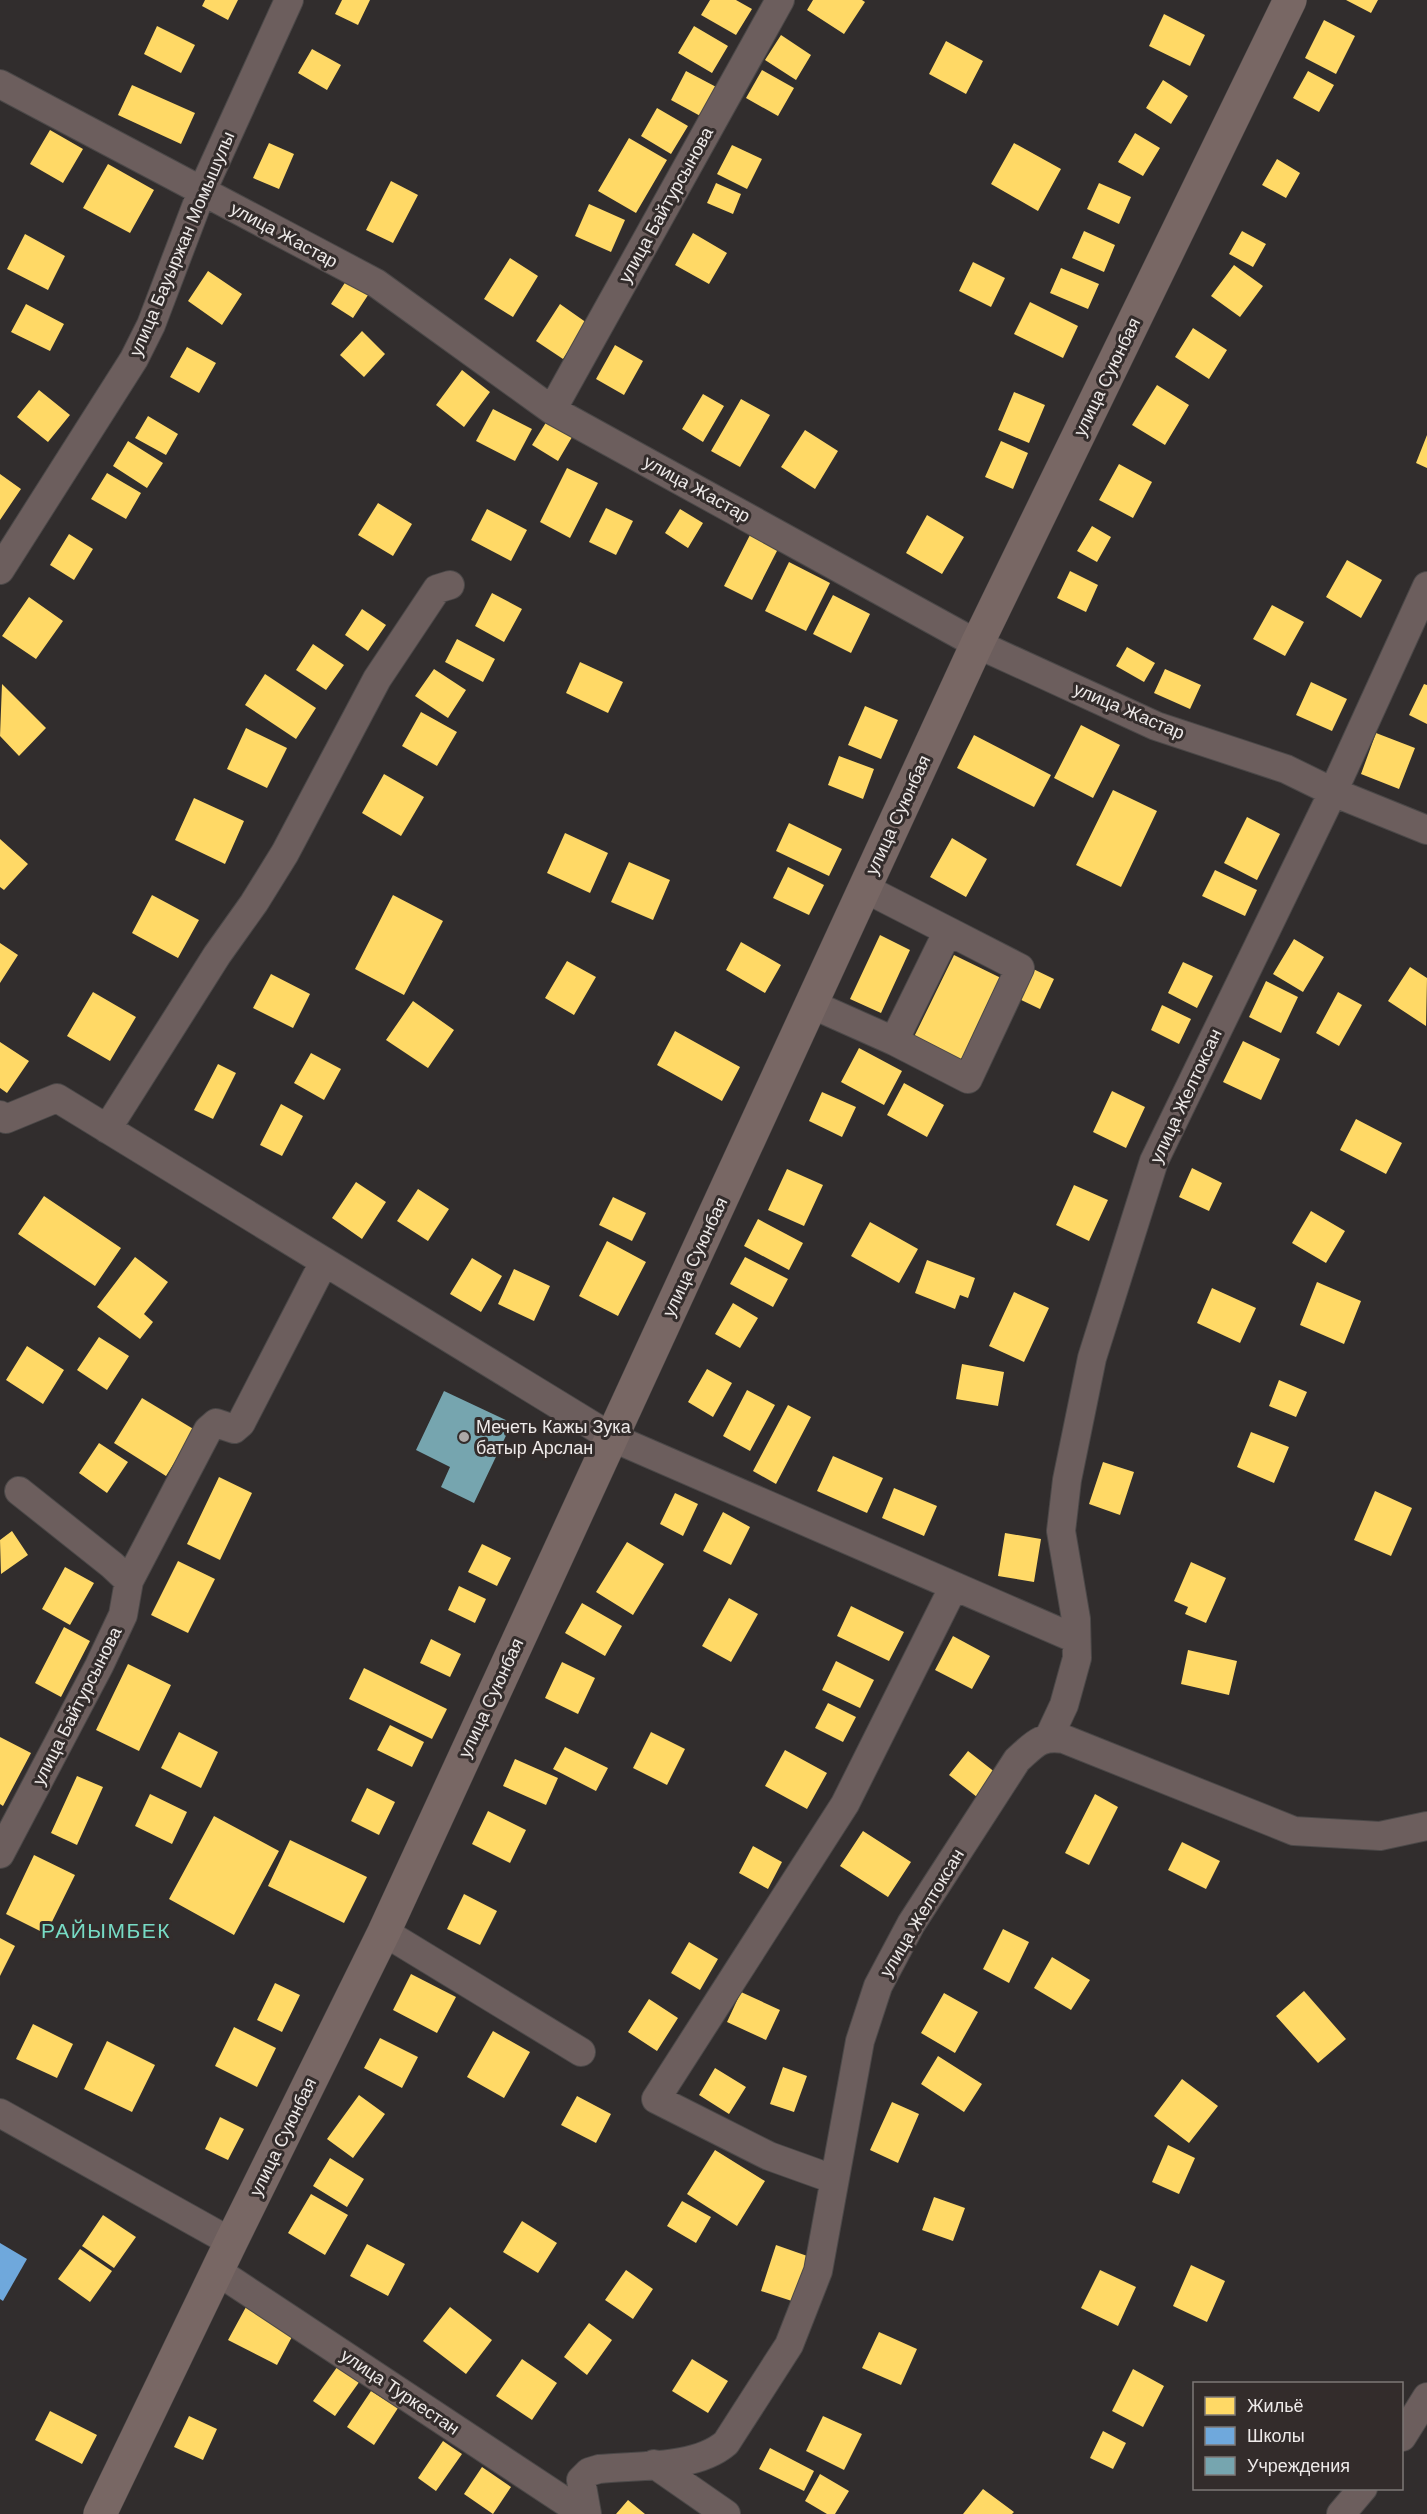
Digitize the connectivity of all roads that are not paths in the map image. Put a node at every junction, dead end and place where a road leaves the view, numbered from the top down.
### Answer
1 (289, 0) edge
2 (780, 0) edge
3 (1290, 0) edge
4 (0, 84) edge
5 (202, 191) junction
6 (552, 410) junction
7 (0, 570) edge
8 (450, 585) dead end
9 (1427, 586) edge
10 (977, 644) junction
11 (1333, 792) junction
12 (1427, 830) edge
13 (864, 888) junction
14 (948, 931) junction
15 (811, 1004) junction
16 (894, 1041) junction
17 (0, 1115) edge
18 (107, 1129) junction
19 (324, 1262) junction
20 (611, 1437) junction
21 (19, 1491) dead end
22 (129, 1581) junction
23 (953, 1587) junction
24 (1076, 1640) junction
25 (1049, 1737) junction
26 (1427, 1827) edge
27 (0, 1854) edge
28 (384, 1932) junction
29 (581, 2052) dead end
30 (0, 2114) edge
31 (833, 2179) junction
32 (231, 2242) junction
33 (217, 2271) junction
34 (1427, 2397) edge
35 (1403, 2434) edge
36 (654, 2464) junction
37 (1361, 2490) edge
38 (100, 2514) edge
39 (585, 2514) edge
40 (726, 2514) edge
41 (1341, 2514) edge

1 - 5 street, улица Бауыржан Момышулы
2 - 6 street, улица Байтурсынова
3 - 10 main road, улица Суюнбая
4 - 5 street, улица Жастар
5 - 6 street, улица Жастар
5 - 7 street, улица Бауыржан Момышулы
6 - 10 street, улица Жастар
8 - 18 street
9 - 11 street, улица Желтоксан
10 - 11 street, улица Жастар
10 - 13 main road, улица Суюнбая
11 - 12 street, улица Жастар
11 - 24 street, улица Желтоксан
13 - 14 street
13 - 15 main road, улица Суюнбая
14 - 16 street
14 - 16 street
15 - 16 street
15 - 20 main road, улица Суюнбая
17 - 18 street
18 - 19 street
19 - 20 street
19 - 22 street, улица Байтурсынова
20 - 23 street
20 - 28 main road, улица Суюнбая
21 - 22 street
22 - 27 street, улица Байтурсынова
23 - 24 street
23 - 31 street
24 - 25 street, улица Желтоксан
25 - 26 street
25 - 31 street, улица Желтоксан
28 - 29 street
28 - 32 main road, улица Суюнбая
30 - 32 street
31 - 36 street, улица Желтоксан
32 - 33 main road, улица Суюнбая
33 - 38 main road, улица Суюнбая
33 - 39 street, улица Туркестан
34 - 35 street
36 - 39 street, улица Желтоксан
36 - 40 street
37 - 41 street

